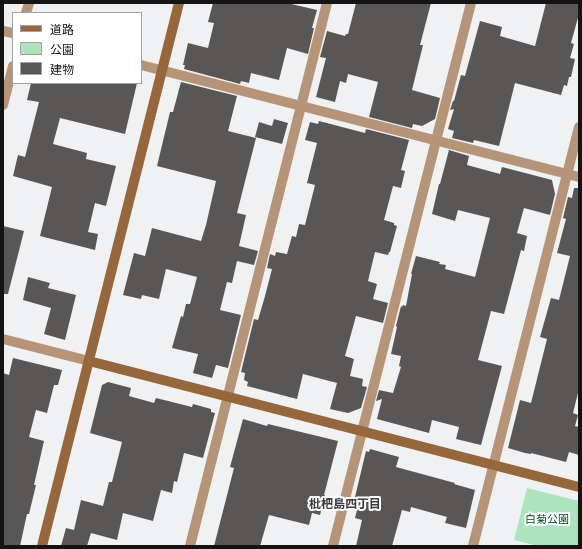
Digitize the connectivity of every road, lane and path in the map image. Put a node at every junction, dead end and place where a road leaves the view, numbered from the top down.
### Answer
1 (179, 3) edge
2 (327, 3) edge
3 (471, 3) edge
4 (142, 65) edge
5 (12, 70) edge
6 (162, 71) junction
7 (3, 105) edge
8 (301, 106) junction
9 (579, 127) edge
10 (436, 140) junction
11 (567, 174) junction
12 (579, 177) edge
13 (3, 339) edge
14 (88, 361) junction
15 (228, 396) junction
16 (362, 431) junction
17 (493, 465) junction
18 (579, 487) edge
19 (42, 546) edge
20 (190, 546) edge
21 (333, 546) edge
22 (473, 546) edge

1 - 6 street
2 - 8 street
3 - 10 street
4 - 6 street
5 - 7 street
6 - 8 street
6 - 14 street
8 - 10 street
8 - 15 street
9 - 11 street
10 - 11 street
10 - 16 street
11 - 12 street
11 - 17 street
13 - 14 street
14 - 15 street
14 - 19 street
15 - 16 street
15 - 20 street
16 - 17 street
16 - 21 street
17 - 18 street
17 - 22 street

